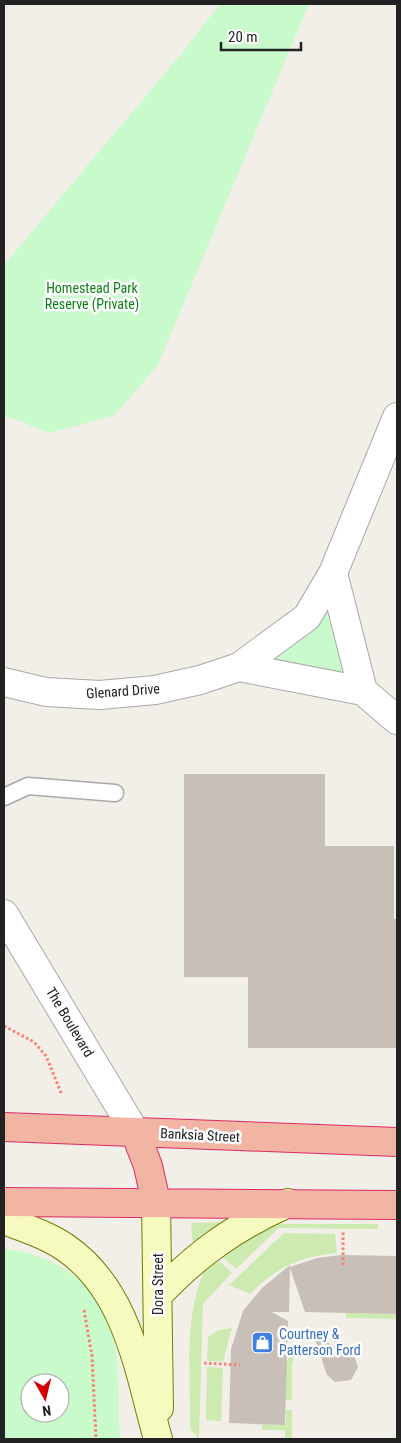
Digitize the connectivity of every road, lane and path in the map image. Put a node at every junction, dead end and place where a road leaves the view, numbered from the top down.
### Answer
1 (397, 417) edge
2 (333, 573) junction
3 (240, 667) junction
4 (4, 682) edge
5 (363, 690) junction
6 (397, 720) edge
7 (115, 793) dead end
8 (4, 797) edge
9 (4, 914) edge
10 (4, 1026) edge
11 (62, 1095) dead end
12 (4, 1127) edge
13 (135, 1132) junction
14 (397, 1142) edge
15 (4, 1202) edge
16 (156, 1202) junction
17 (288, 1203) junction
18 (397, 1205) edge
19 (4, 1220) edge
20 (343, 1231) dead end
21 (343, 1265) dead end
22 (158, 1296) junction
23 (81, 1304) dead end
24 (204, 1364) dead end
25 (240, 1365) dead end
26 (96, 1439) edge
27 (159, 1439) edge

1 - 2 street, Glenard Drive
2 - 3 street, Glenard Drive
2 - 5 street
3 - 4 street, Glenard Drive
3 - 5 street, Glenard Drive
5 - 6 street
7 - 8 lane
9 - 13 street, The Boulevard
10 - 11 path
12 - 13 highway, Banksia Street
13 - 14 highway, Banksia Street
13 - 16 highway, Dora Street
15 - 16 highway
16 - 17 highway
16 - 22 main road, Dora Street
17 - 18 highway
17 - 22 main road
19 - 27 main road
20 - 21 path
22 - 27 main road, Dora Street
23 - 26 path
24 - 25 path

